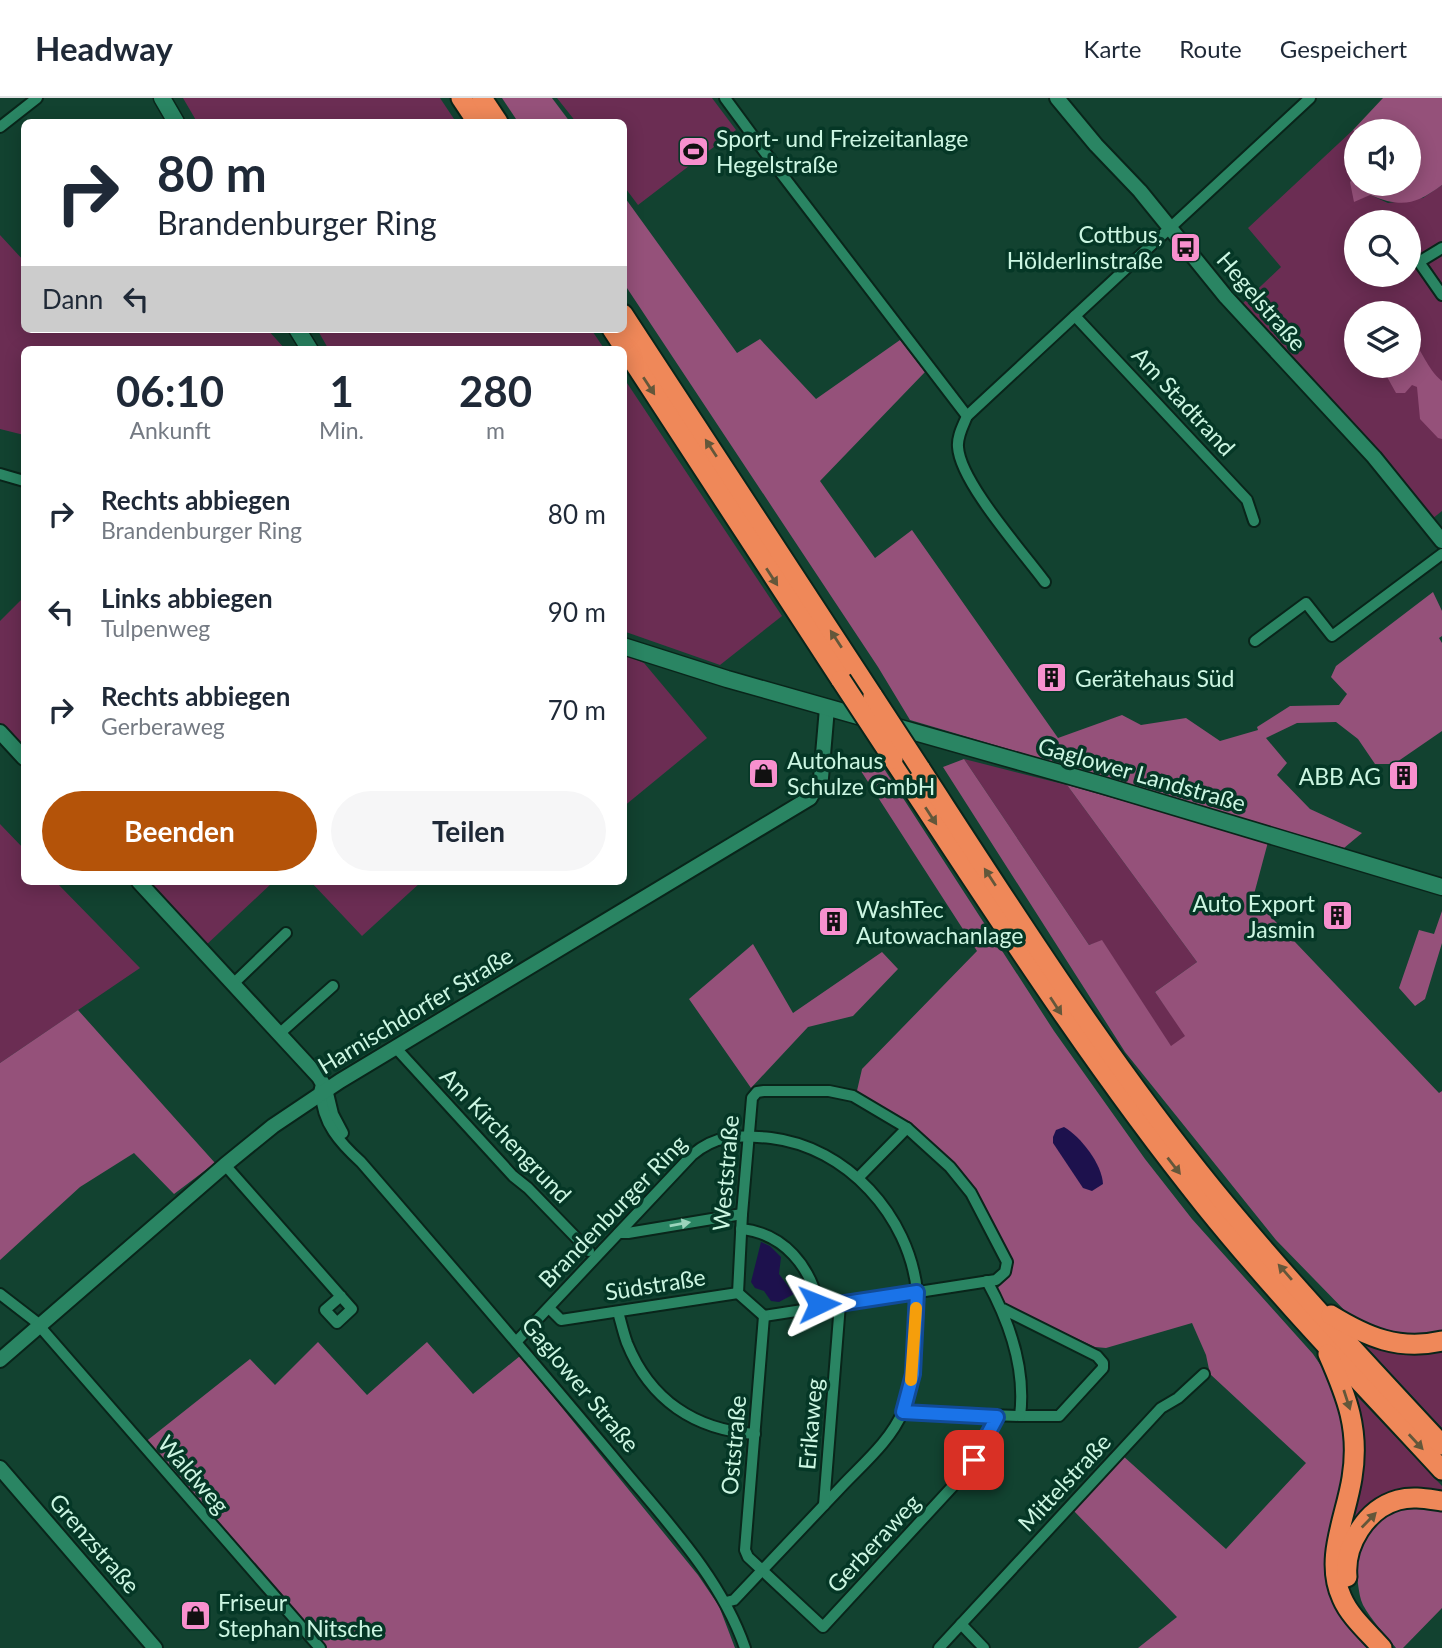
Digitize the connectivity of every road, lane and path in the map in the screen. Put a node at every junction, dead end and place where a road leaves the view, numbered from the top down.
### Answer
1 (37, 98) edge
2 (162, 98) edge
3 (461, 98) edge
4 (482, 98) edge
5 (725, 98) edge
6 (1057, 98) edge
7 (1310, 98) edge
8 (174, 119) edge
9 (475, 119) edge
10 (496, 119) edge
11 (0, 127) edge
12 (1170, 228) junction
13 (1442, 248) edge
14 (1442, 295) edge
15 (1075, 316) junction
16 (627, 320) edge
17 (627, 353) edge
18 (967, 416) junction
19 (0, 474) edge
20 (21, 480) edge
21 (1254, 520) dead end
22 (1440, 533) edge
23 (1442, 554) edge
24 (1045, 582) dead end
25 (1255, 641) dead end
26 (627, 647) edge
27 (827, 708) junction
28 (0, 732) edge
29 (21, 755) edge
30 (142, 885) edge
31 (1442, 887) edge
32 (286, 933) dead end
33 (233, 984) junction
34 (333, 986) dead end
35 (279, 1034) junction
36 (395, 1048) junction
37 (323, 1087) junction
38 (907, 1128) junction
39 (749, 1136) junction
40 (225, 1165) junction
41 (859, 1178) junction
42 (742, 1214) junction
43 (741, 1229) junction
44 (619, 1233) junction
45 (589, 1251) dead end
46 (987, 1281) junction
47 (917, 1292) junction
48 (738, 1293) junction
49 (0, 1294) edge
50 (341, 1296) dead end
51 (840, 1304) junction
52 (1314, 1305) junction
53 (819, 1307) junction
54 (549, 1308) junction
55 (1003, 1309) junction
56 (618, 1311) junction
57 (764, 1316) junction
58 (38, 1326) junction
59 (1320, 1337) junction
60 (517, 1341) junction
61 (1442, 1341) edge
62 (0, 1360) edge
63 (1204, 1374) dead end
64 (903, 1412) junction
65 (1020, 1416) junction
66 (997, 1417) junction
67 (755, 1434) junction
68 (1442, 1445) edge
69 (0, 1468) edge
70 (1442, 1470) edge
71 (1442, 1501) edge
72 (824, 1505) junction
73 (762, 1570) junction
74 (726, 1602) junction
75 (961, 1624) junction
76 (823, 1627) joint
77 (1364, 1627) junction
78 (155, 1648) edge
79 (320, 1648) edge
80 (745, 1648) edge
81 (939, 1648) edge
82 (984, 1648) edge
83 (1382, 1648) edge

1 - 11 street
2 - 8 main road
3 - 9 highway
4 - 10 highway
5 - 18 street
6 - 12 street, Hegelstraße
7 - 12 street
12 - 15 street
12 - 22 street, Hegelstraße
13 - 14 street
15 - 18 street
15 - 21 street, Am Stadtrand
52 -> 16 highway, bridge
17 -> 59 highway, bridge
18 - 24 street
19 - 20 street
23 - 25 street
26 - 27 main road, Gaglower Landstraße
27 - 31 main road, Gaglower Landstraße
27 - 36 street, Harnischdorfer Straße
28 - 29 street
30 - 33 street
32 - 33 street
33 - 35 street
34 - 35 street
35 - 37 street
36 - 37 street, Harnischdorfer Straße
36 - 45 street, Am Kirchengrund
37 - 40 street, Harnischdorfer Straße
37 - 60 street, Gaglower Straße
38 - 39 street, Weststraße
38 - 41 street
38 - 46 street
39 - 41 street, Brandenburger Ring
39 - 42 street, Weststraße
39 - 44 street, Brandenburger Ring
40 - 50 street
40 - 58 street, Harnischdorfer Straße
41 - 47 street, Brandenburger Ring
42 - 43 street, Weststraße
44 -> 42 street
43 - 48 street, Weststraße
43 - 53 street
44 - 54 street, Brandenburger Ring
46 - 47 street
46 - 55 street
47 - 51 street
47 - 64 street, Brandenburger Ring
48 - 56 street, Südstraße
48 - 57 street, Südstraße
49 - 58 street, Waldweg
51 - 53 street
51 - 72 street, Erikaweg
52 - 61 highway
52 - 68 highway
53 - 57 street
54 - 56 street, Südstraße
54 - 60 street, Brandenburger Ring
55 - 65 street
55 - 65 street
56 - 67 street
57 - 67 street, Oststraße
58 - 62 street, Harnischdorfer Straße
58 - 79 street, Waldweg
59 -> 70 highway
59 -> 77 highway
60 - 74 street, Gaglower Straße
63 - 75 street, Mittelstraße
64 - 66 street
64 - 72 street, Brandenburger Ring
65 - 66 street
66 - 76 street, Gerberaweg
67 - 73 street, Oststraße
69 - 78 street, Grenzstraße
77 -> 71 highway
72 - 73 street, Brandenburger Ring
73 - 74 street, Brandenburger Ring
73 - 76 street, Oststraße
74 - 80 street, Gaglower Straße
75 - 81 street, Mittelstraße
75 - 82 street
77 - 83 highway

